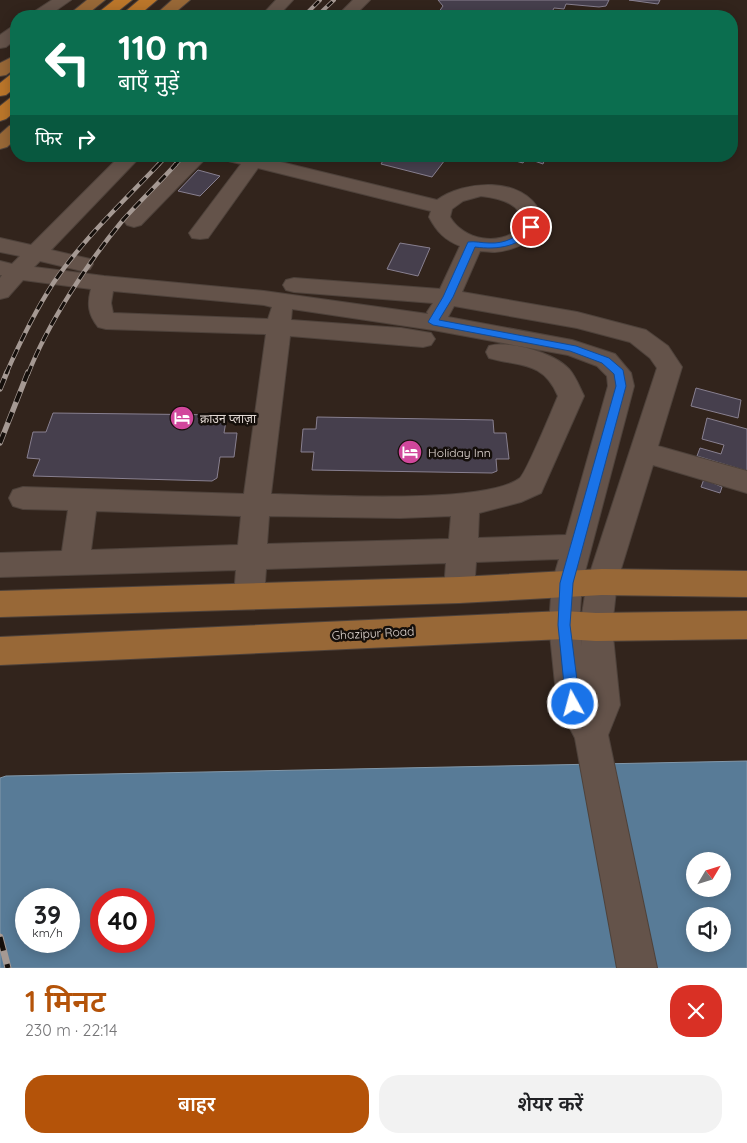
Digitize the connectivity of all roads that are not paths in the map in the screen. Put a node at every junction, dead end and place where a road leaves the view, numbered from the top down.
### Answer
1 (63, 0) edge
2 (97, 0) edge
3 (124, 0) edge
4 (149, 0) edge
5 (182, 0) edge
6 (284, 0) edge
7 (362, 0) edge
8 (47, 10) edge
9 (83, 10) edge
10 (110, 10) edge
11 (136, 10) edge
12 (170, 10) edge
13 (275, 10) edge
14 (351, 10) edge
15 (10, 107) edge
16 (0, 115) edge
17 (10, 135) edge
18 (0, 143) edge
19 (125, 162) edge
20 (192, 162) edge
21 (253, 162) joint
22 (441, 207) junction
23 (134, 221) dead end
24 (200, 233) dead end
25 (472, 244) junction
26 (0, 245) edge
27 (35, 254) junction
28 (8, 270) edge
29 (104, 283) junction
30 (0, 292) edge
31 (448, 297) junction
32 (283, 300) junction
33 (433, 322) junction
34 (278, 327) junction
35 (659, 352) junction
36 (619, 373) junction
37 (644, 452) junction
38 (747, 482) edge
39 (22, 498) dead end
40 (84, 500) junction
41 (256, 505) junction
42 (466, 505) junction
43 (575, 547) junction
44 (461, 551) junction
45 (252, 557) junction
46 (75, 563) junction
47 (0, 565) edge
48 (602, 582) junction
49 (566, 583) junction
50 (747, 584) edge
51 (459, 590) junction
52 (249, 596) junction
53 (0, 604) edge
54 (747, 625) edge
55 (565, 634) junction
56 (597, 638) junction
57 (0, 650) edge
58 (591, 735) junction
59 (637, 968) edge

1 - 8 street
2 - 9 main road
3 - 10 highway
4 - 11 highway
5 - 12 main road
6 - 13 street
7 - 14 street
15 - 16 highway
17 - 18 main road
19 - 27 street
20 - 23 street
21 - 22 street
21 - 24 street
22 - 25 street
22 - 25 street
25 - 31 street
26 - 27 street
27 - 28 street
27 - 31 street
28 - 29 street
28 - 30 street
29 - 32 street
29 - 34 street
31 - 33 street
31 - 35 street
32 - 33 street
32 - 34 street
33 - 36 street
34 - 41 street
34 - 42 street
35 - 36 street
35 - 37 street
36 - 43 street
37 - 38 street
37 - 48 street
39 - 40 street
40 - 41 street
40 - 46 street
41 - 42 street
41 - 45 street
42 - 44 street
43 - 44 street
43 - 49 street
44 - 45 street
44 - 51 street
45 - 46 street
45 - 52 street
46 - 47 street
48 - 49 main road
48 - 50 main road
48 - 56 street
49 - 51 main road
49 - 55 street
51 - 52 main road
52 - 53 main road
54 - 56 main road, Ghazipur Road
55 - 56 main road, Ghazipur Road
55 - 57 main road, Ghazipur Road
55 - 58 street
56 - 58 street
58 - 59 street

